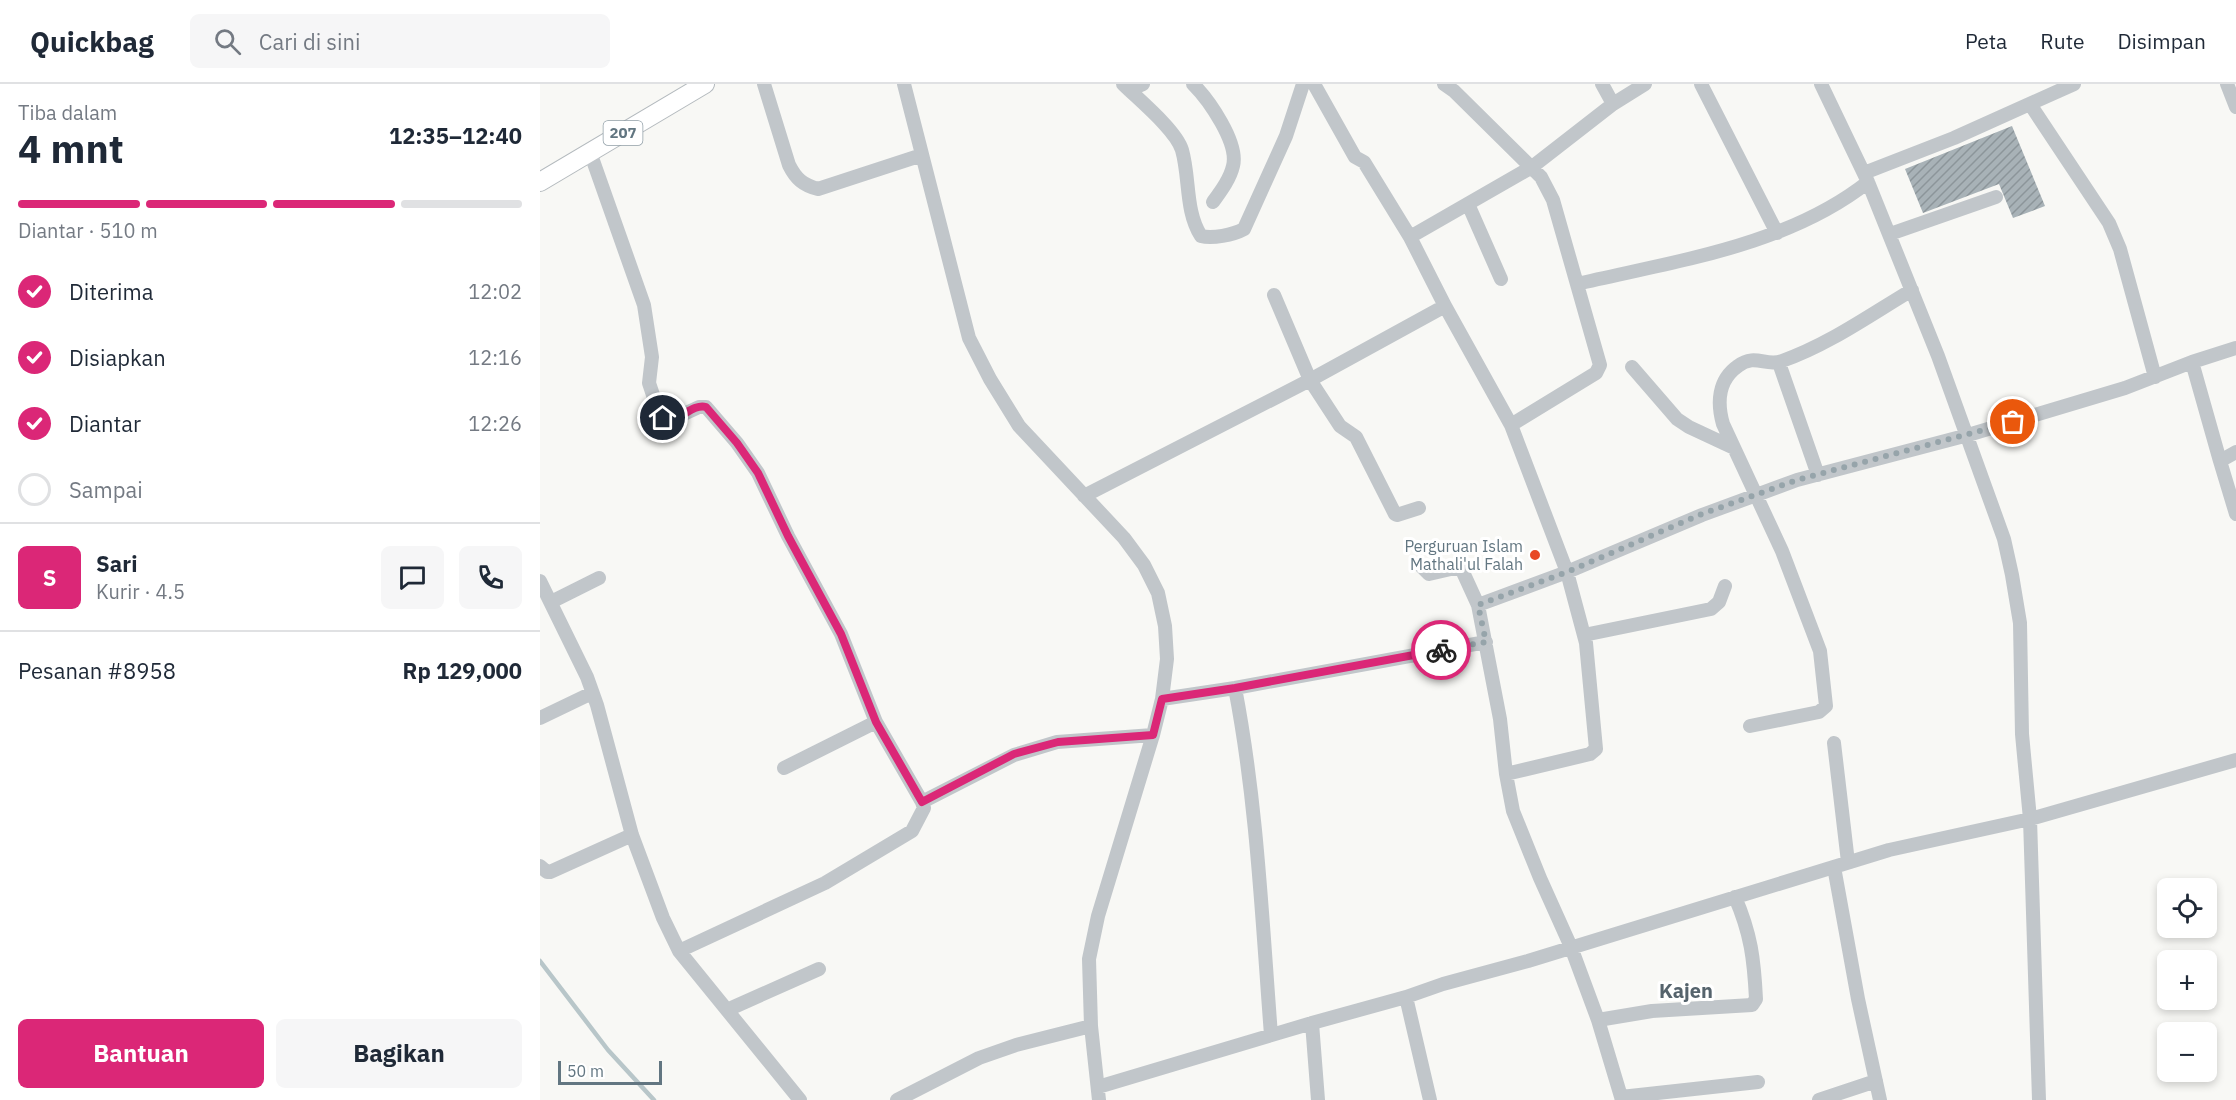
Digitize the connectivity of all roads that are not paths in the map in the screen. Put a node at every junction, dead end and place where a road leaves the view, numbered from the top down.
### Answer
1 (705, 84) edge
2 (764, 84) edge
3 (904, 84) edge
4 (1143, 84) edge
5 (1193, 84) edge
6 (1303, 84) edge
7 (1314, 84) edge
8 (1444, 84) edge
9 (1602, 84) edge
10 (1645, 84) edge
11 (1701, 84) edge
12 (1821, 84) edge
13 (2074, 84) edge
14 (2226, 84) edge
15 (1126, 87) edge
16 (1613, 104) junction
17 (2030, 104) junction
18 (2236, 107) edge
19 (590, 152) junction
20 (922, 155) junction
21 (1532, 167) junction
22 (1866, 177) junction
23 (540, 182) edge
24 (1996, 197) dead end
25 (1214, 202) dead end
26 (1468, 204) junction
27 (1777, 233) junction
28 (1890, 234) junction
29 (1410, 237) junction
30 (1501, 279) dead end
31 (1577, 284) junction
32 (1912, 290) junction
33 (1274, 295) dead end
34 (1446, 306) junction
35 (2236, 348) edge
36 (2193, 362) junction
37 (1779, 363) junction
38 (1632, 367) dead end
39 (2155, 377) junction
40 (1310, 380) junction
41 (1512, 425) junction
42 (1968, 435) junction
43 (1734, 448) junction
44 (2236, 452) edge
45 (2220, 461) junction
46 (1818, 475) junction
47 (1084, 496) junction
48 (1755, 496) junction
49 (1419, 508) dead end
50 (2236, 514) edge
51 (1421, 566) dead end
52 (1567, 572) junction
53 (600, 578) dead end
54 (540, 581) edge
55 (1725, 586) dead end
56 (551, 602) junction
57 (1478, 605) junction
58 (1584, 635) junction
59 (1486, 642) junction
60 (1235, 688) junction
61 (592, 693) junction
62 (1162, 699) junction
63 (540, 718) edge
64 (876, 722) junction
65 (1750, 726) dead end
66 (1153, 735) junction
67 (1834, 743) dead end
68 (2236, 760) edge
69 (784, 768) dead end
70 (1506, 774) junction
71 (922, 802) junction
72 (2030, 819) junction
73 (632, 835) junction
74 (1848, 862) junction
75 (540, 866) edge
76 (1834, 867) junction
77 (1735, 897) junction
78 (1571, 947) junction
79 (679, 951) junction
80 (819, 969) dead end
81 (1406, 997) junction
82 (728, 1010) junction
83 (1598, 1020) junction
84 (1312, 1023) junction
85 (1091, 1026) junction
86 (1271, 1035) junction
87 (1875, 1081) junction
88 (1758, 1082) dead end
89 (1098, 1093) edge
90 (1622, 1098) edge
91 (800, 1100) edge
92 (897, 1100) edge
93 (1318, 1100) edge
94 (1430, 1100) edge
95 (1819, 1100) edge
96 (1880, 1100) edge
97 (2039, 1100) edge

1 - 19 main road, 207
2 - 20 street
3 - 20 street
4 - 15 street
5 - 25 street
6 - 15 street
7 - 29 street
8 - 21 street
9 - 16 street
10 - 16 street
11 - 27 street
12 - 22 street
13 - 17 street
14 - 18 street
16 - 21 street
17 - 22 street
17 - 39 street
19 - 23 main road, 207
19 - 64 street
20 - 47 street
21 - 26 street
21 - 31 street
22 - 27 street
22 - 28 street
24 - 28 street
26 - 29 street
26 - 30 street
27 - 31 street
28 - 32 street
29 - 34 street
31 - 41 street
32 - 37 street
32 - 42 street
33 - 40 street
34 - 40 street
34 - 41 street
35 - 36 street
36 - 39 street
36 - 45 street
37 - 43 street
37 - 46 street
38 - 43 street
39 - 42 street
40 - 47 street
40 - 49 street
41 - 52 street
42 - 46 street
42 - 72 street
43 - 48 street
44 - 45 street
45 - 50 street
46 - 48 street
47 - 62 street
48 - 52 street
48 - 65 street
51 - 57 street
52 - 57 street
52 - 58 street
53 - 56 street
54 - 56 street
55 - 58 street
56 - 61 street
57 - 59 street
58 - 70 street
59 - 60 street
59 - 70 street
60 - 62 street
60 - 86 street
61 - 63 street
61 - 73 street
62 - 66 street
64 - 69 street
64 - 71 street
66 - 71 street
66 - 85 street
67 - 74 street
68 - 72 street
70 - 78 street
71 - 79 street
72 - 74 street
72 - 97 street
73 - 75 street
73 - 79 street
74 - 76 street
76 - 77 street
76 - 87 street
77 - 78 street
77 - 83 street
78 - 81 street
78 - 83 street
79 - 82 street
80 - 82 street
81 - 84 street
81 - 94 street
82 - 91 street
83 - 90 street
84 - 86 street
84 - 93 street
85 - 89 street
85 - 92 street
86 - 89 street
87 - 95 street
87 - 96 street
88 - 90 street

